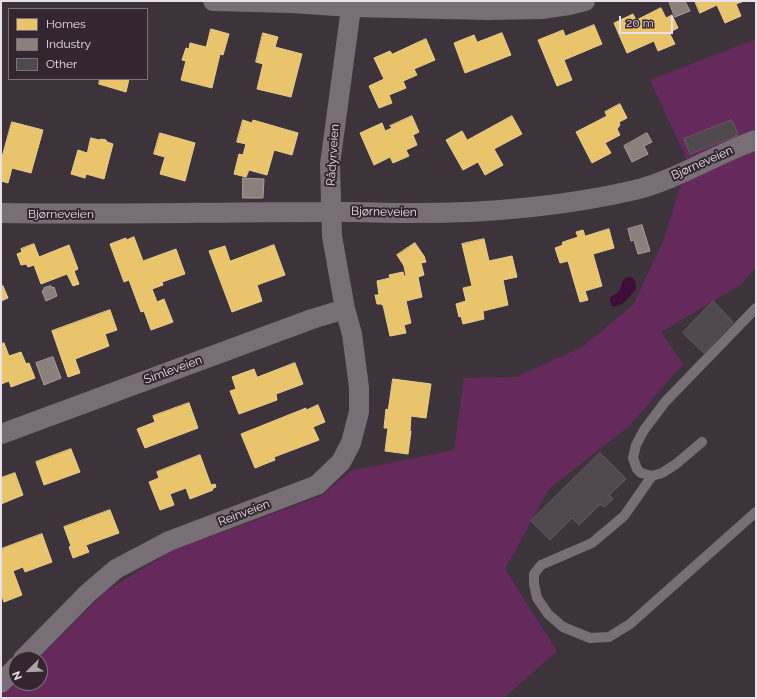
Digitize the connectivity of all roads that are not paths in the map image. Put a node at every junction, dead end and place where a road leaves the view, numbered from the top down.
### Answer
1 (213, 1) edge
2 (585, 1) edge
3 (352, 4) edge
4 (756, 140) edge
5 (331, 212) junction
6 (1, 213) edge
7 (345, 308) junction
8 (756, 308) edge
9 (1, 434) edge
10 (702, 442) dead end
11 (652, 476) junction
12 (756, 512) edge
13 (31, 651) edge
14 (8, 676) edge
15 (1, 683) edge

1 - 3 street
2 - 3 street
3 - 5 street, Rådyrveien
4 - 5 street, Bjørneveien
5 - 6 street, Bjørneveien
5 - 7 street, Rådyrveien
7 - 9 street, Simleveien
7 - 13 street, Reinveien
8 - 11 lane
10 - 11 lane
11 - 12 lane
14 - 15 street

